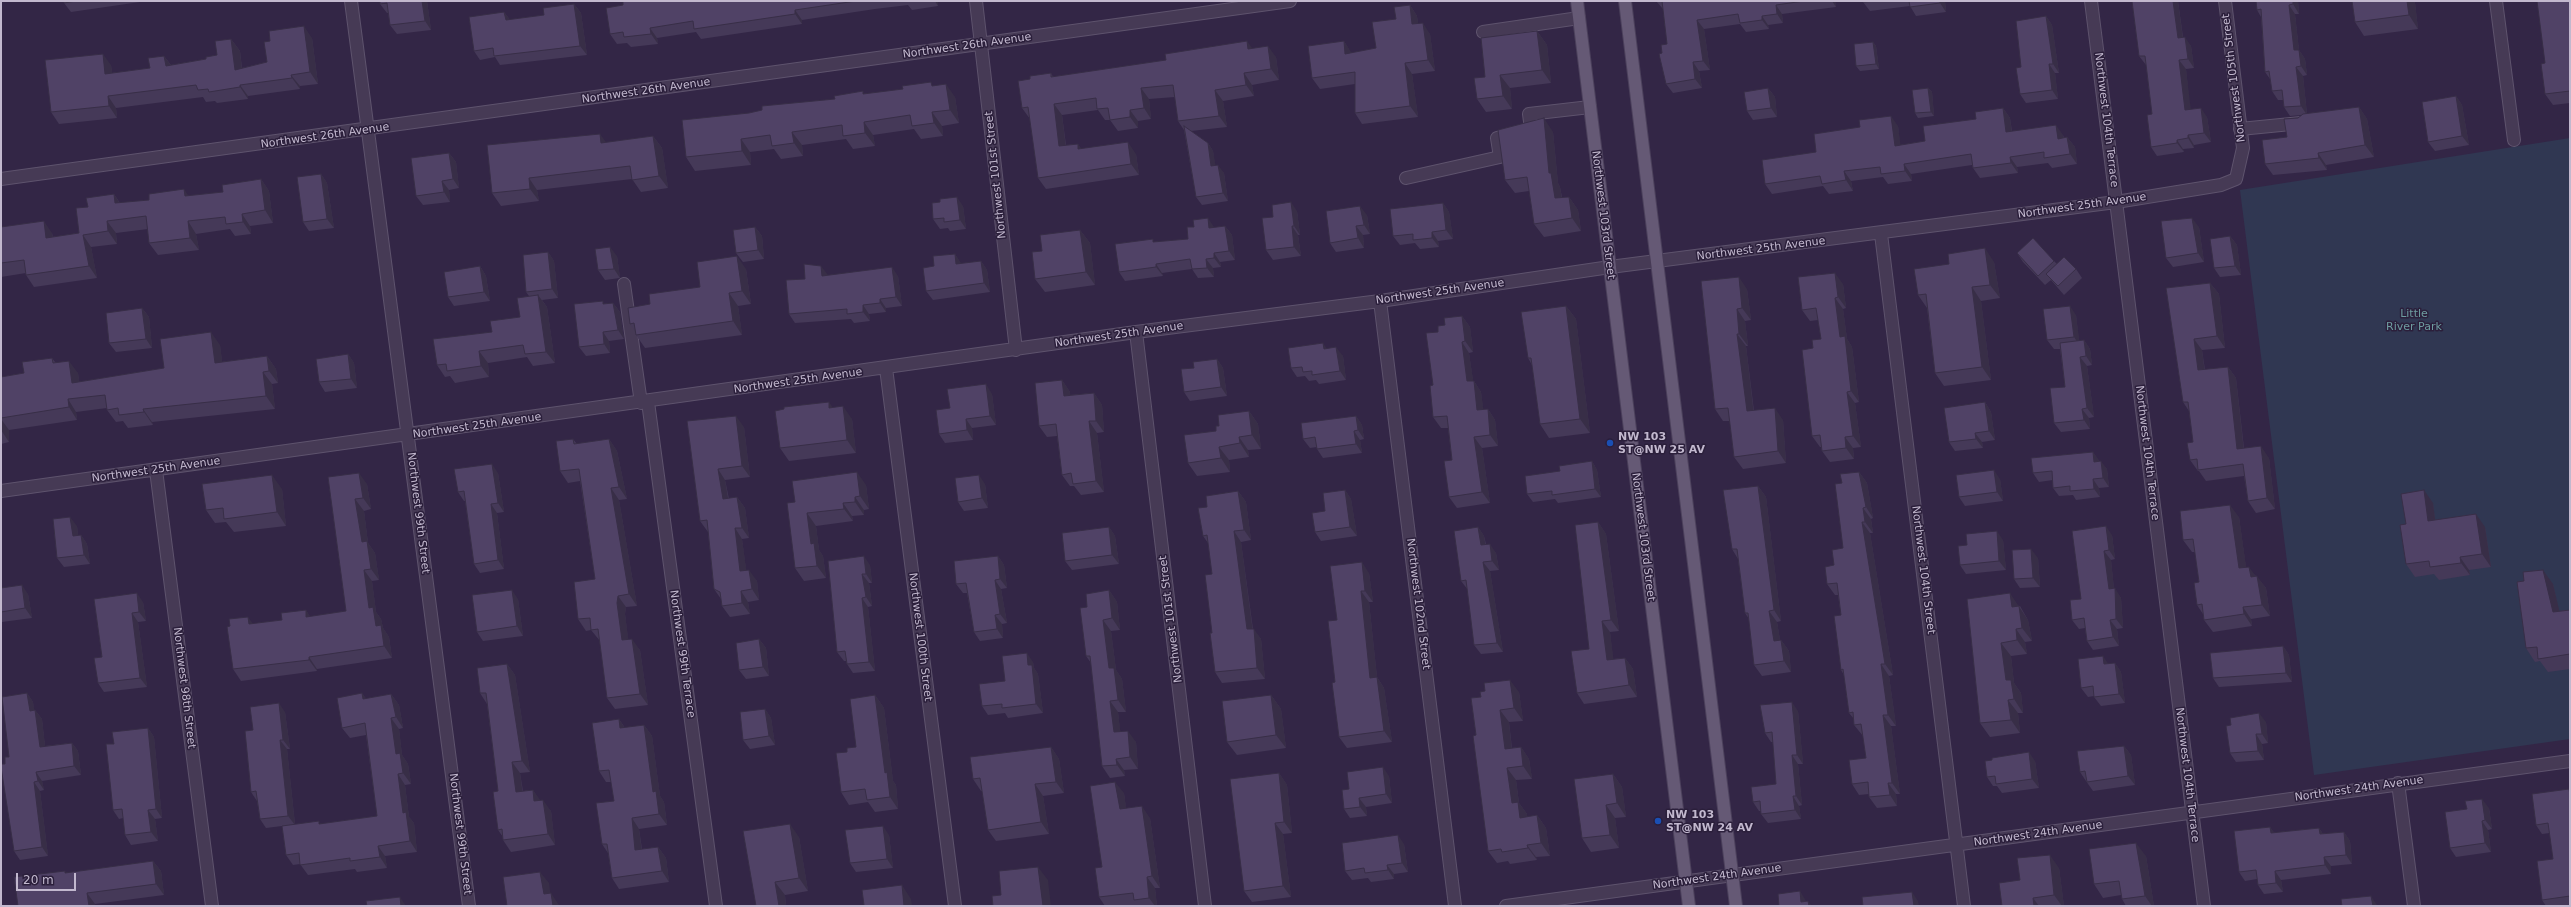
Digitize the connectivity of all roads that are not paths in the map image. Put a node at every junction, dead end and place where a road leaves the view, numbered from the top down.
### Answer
1 (351, 1) edge
2 (976, 1) edge
3 (1290, 1) edge
4 (1577, 1) edge
5 (1625, 1) edge
6 (2091, 1) edge
7 (2224, 1) edge
8 (2496, 1) edge
9 (1579, 18) junction
10 (1483, 32) dead end
11 (982, 44) junction
12 (1590, 107) junction
13 (2305, 122) edge
14 (2240, 129) junction
15 (368, 130) junction
16 (2514, 140) dead end
17 (1406, 178) dead end
18 (1, 179) edge
19 (2236, 179) joint
20 (2116, 202) junction
21 (1881, 234) junction
22 (1658, 262) junction
23 (1610, 268) junction
24 (624, 284) dead end
25 (1380, 301) junction
26 (1136, 332) junction
27 (1016, 350) junction
28 (886, 368) junction
29 (645, 403) junction
30 (408, 435) junction
31 (156, 470) junction
32 (1, 491) edge
33 (2570, 761) edge
34 (2398, 784) junction
35 (2192, 812) junction
36 (1957, 846) junction
37 (1732, 875) junction
38 (1686, 880) junction
39 (212, 906) edge
40 (469, 906) edge
41 (716, 906) edge
42 (955, 906) edge
43 (1205, 906) edge
44 (1455, 906) edge
45 (1506, 906) edge
46 (1689, 906) edge
47 (1736, 906) edge
48 (1964, 906) edge
49 (2204, 906) edge
50 (2414, 906) edge

1 - 15 street, Northwest 99th Street
2 - 11 street, Northwest 101st Street
3 - 11 street, Northwest 26th Avenue
4 - 9 main road, Northwest 103rd Street
5 - 22 main road
6 - 20 street, Northwest 104th Terrace
7 - 14 street, Northwest 105th Street
8 - 16 street
9 - 10 street
9 - 12 main road, Northwest 103rd Street
11 - 15 street, Northwest 26th Avenue
11 - 27 street, Northwest 101st Street
12 - 17 street
12 - 23 main road, Northwest 103rd Street
13 - 14 street
14 - 19 street, Northwest 105th Street
15 - 18 street, Northwest 26th Avenue
15 - 30 street, Northwest 99th Street
19 - 20 street, Northwest 25th Avenue
20 - 21 street, Northwest 25th Avenue
20 - 35 street, Northwest 104th Terrace
21 - 22 street, Northwest 25th Avenue
21 - 36 street, Northwest 104th Street
22 - 23 street, Northwest 25th Avenue
22 - 37 main road
23 - 25 street, Northwest 25th Avenue
23 - 38 main road, Northwest 103rd Street
24 - 29 street, Northwest 99th Terrace
25 - 26 street, Northwest 25th Avenue
25 - 44 street, Northwest 102nd Street
26 - 27 street, Northwest 25th Avenue
26 - 43 street, Northwest 101st Street
27 - 28 street, Northwest 25th Avenue
28 - 29 street, Northwest 25th Avenue
28 - 42 street, Northwest 100th Street
29 - 30 street, Northwest 25th Avenue
29 - 41 street, Northwest 99th Terrace
30 - 31 street, Northwest 25th Avenue
30 - 40 street, Northwest 99th Street
31 - 32 street, Northwest 25th Avenue
31 - 39 street, Northwest 98th Street
33 - 34 street, Northwest 24th Avenue
34 - 35 street, Northwest 24th Avenue
34 - 50 street
35 - 36 street, Northwest 24th Avenue
35 - 49 street, Northwest 104th Terrace
36 - 37 street, Northwest 24th Avenue
36 - 48 street, Northwest 104th Street
37 - 38 street, Northwest 24th Avenue
37 - 47 main road
38 - 45 street, Northwest 24th Avenue
38 - 46 main road, Northwest 103rd Street

